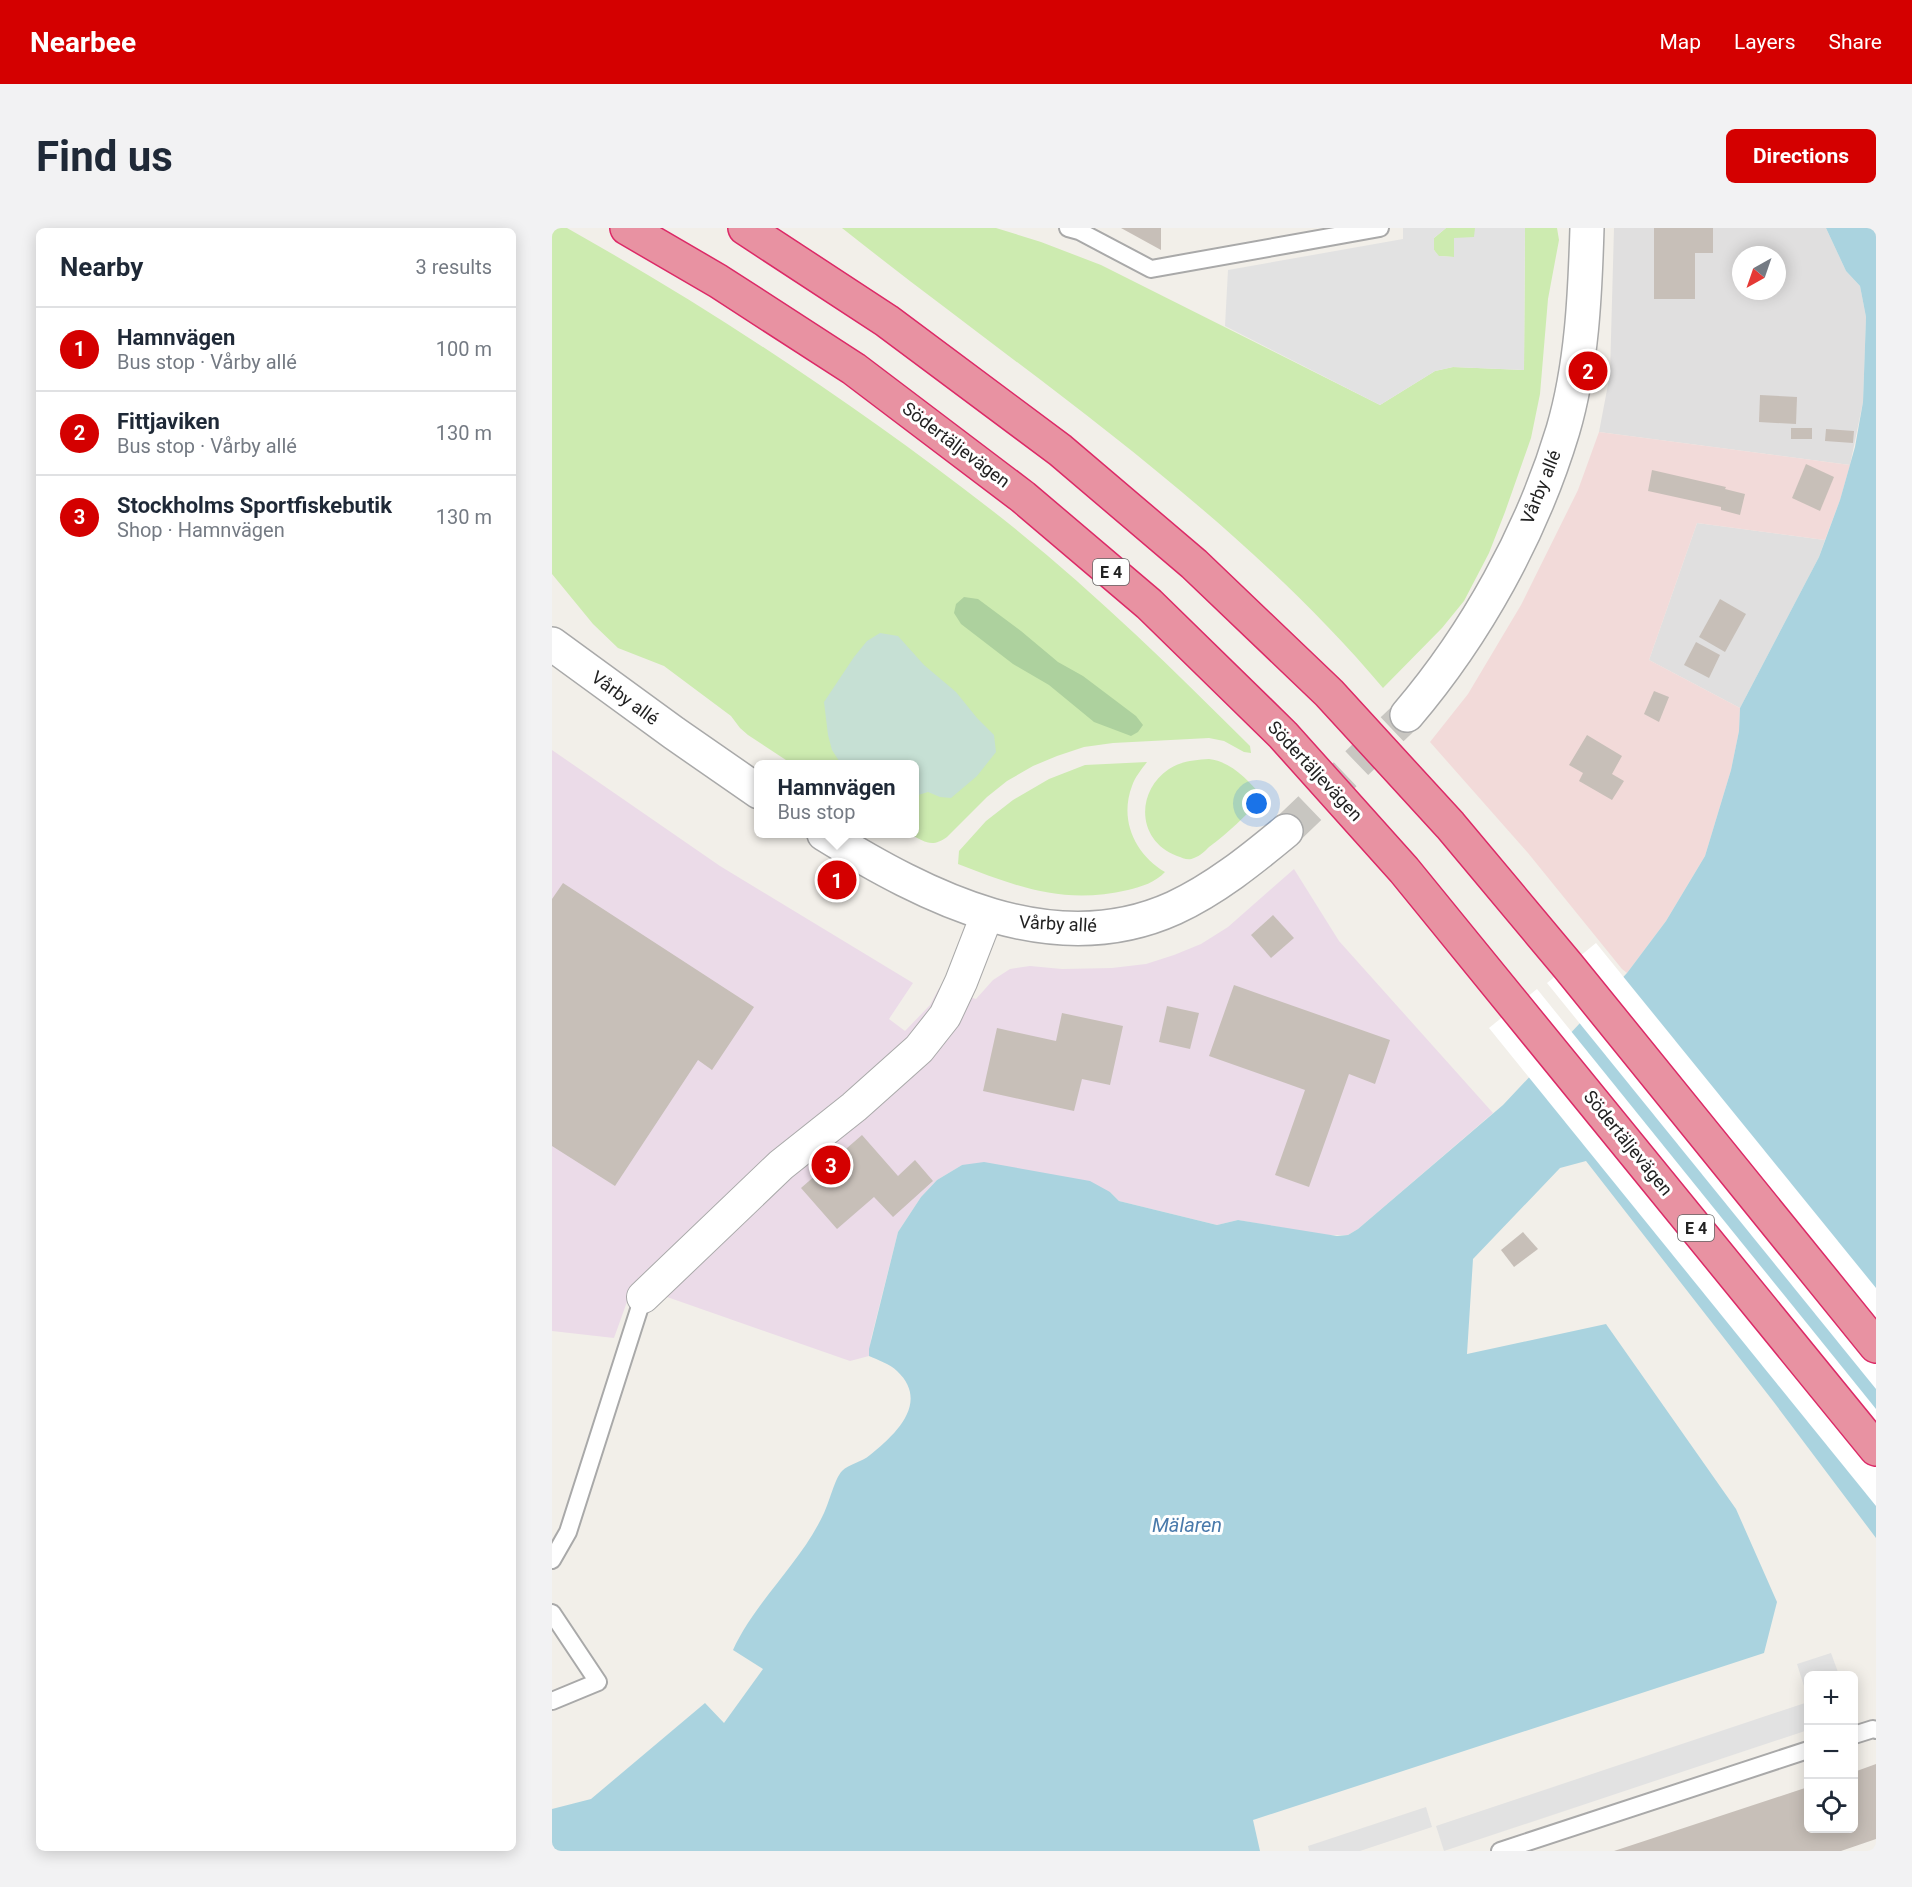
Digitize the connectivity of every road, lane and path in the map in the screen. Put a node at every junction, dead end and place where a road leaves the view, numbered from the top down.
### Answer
1 (627, 228) edge
2 (745, 228) edge
3 (1068, 228) edge
4 (1380, 228) edge
5 (1587, 228) edge
6 (552, 644) edge
7 (1407, 715) tunnel mouth
8 (754, 789) edge
9 (1286, 831) tunnel mouth
10 (831, 838) edge
11 (987, 915) junction
12 (643, 1297) joint
13 (1876, 1346) edge
14 (1876, 1449) edge
15 (552, 1560) edge
16 (552, 1613) edge
17 (552, 1701) edge
18 (1876, 1730) edge
19 (1858, 1734) edge
20 (1804, 1752) edge
21 (1500, 1851) edge

1 - 14 highway, Södertäljevägen / E 4
2 - 13 highway
3 - 4 lane
5 - 7 street, Vårby allé
6 - 8 street, Vårby allé
9 - 11 street, Vårby allé
10 - 11 street, Vårby allé
11 - 12 street
12 - 15 lane
16 - 17 lane
18 - 19 lane
20 - 21 lane

